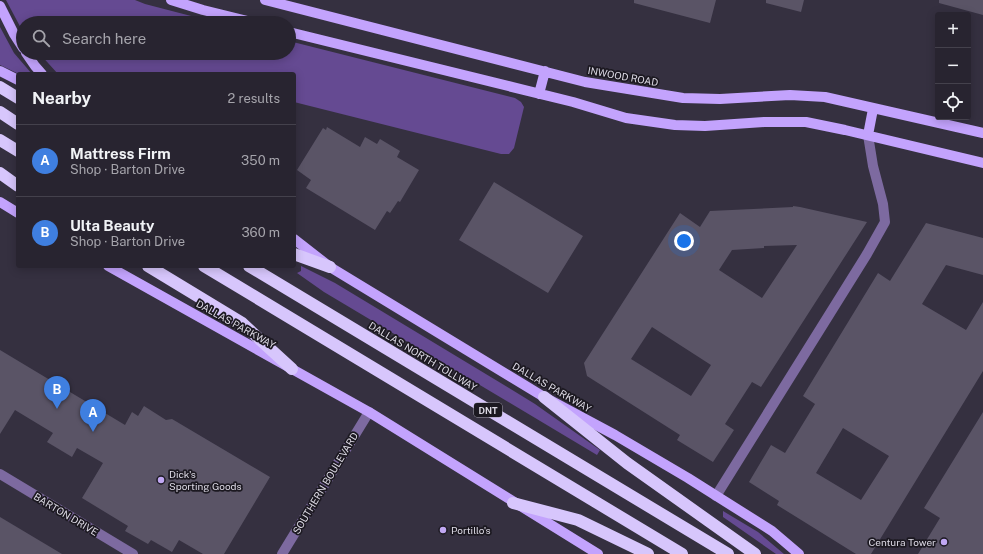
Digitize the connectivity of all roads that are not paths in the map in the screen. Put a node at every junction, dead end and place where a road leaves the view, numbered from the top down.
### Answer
1 (171, 0) edge
2 (265, 0) edge
3 (205, 5) edge
4 (0, 6) edge
5 (236, 16) edge
6 (296, 34) edge
7 (16, 37) edge
8 (31, 60) edge
9 (0, 71) edge
10 (545, 71) junction
11 (40, 72) edge
12 (16, 79) edge
13 (0, 87) edge
14 (539, 94) junction
15 (16, 97) edge
16 (873, 108) junction
17 (0, 112) edge
18 (16, 123) edge
19 (983, 133) edge
20 (868, 135) junction
21 (0, 140) edge
22 (16, 150) edge
23 (983, 162) edge
24 (0, 173) edge
25 (16, 185) edge
26 (0, 202) edge
27 (16, 212) edge
28 (296, 241) edge
29 (296, 255) edge
30 (330, 267) junction
31 (112, 268) edge
32 (151, 268) edge
33 (207, 268) edge
34 (252, 268) edge
35 (292, 369) junction
36 (544, 397) junction
37 (369, 412) junction
38 (0, 474) edge
39 (716, 496) junction
40 (514, 503) junction
41 (133, 554) edge
42 (282, 554) edge
43 (598, 554) edge
44 (648, 554) edge
45 (682, 554) edge
46 (728, 554) edge
47 (755, 554) edge
48 (799, 554) edge

1 - 3 main road
2 - 10 main road, INWOOD ROAD
3 - 5 main road
4 - 7 main road
6 - 14 main road
8 - 11 main road
9 - 12 main road
10 - 14 main road
10 - 16 main road, INWOOD ROAD
13 - 15 highway
14 - 20 main road
16 - 19 main road, INWOOD ROAD
16 - 20 main road
17 - 18 highway
20 - 23 main road
20 - 39 street
21 - 22 highway
24 - 25 highway
26 - 27 main road
28 - 30 main road, DALLAS PARKWAY
29 - 30 highway
30 - 36 main road, DALLAS PARKWAY
31 - 35 main road, DALLAS PARKWAY
32 - 35 highway
33 - 45 highway, DNT
34 - 46 highway, DALLAS NORTH TOLLWAY / DNT
35 - 37 main road, DALLAS PARKWAY
36 - 39 main road, DALLAS PARKWAY
36 - 47 highway
37 - 40 main road, DALLAS PARKWAY
37 - 42 street, SOUTHERN BOULEVARD
38 - 41 street, BARTON DRIVE
39 - 48 main road, DALLAS PARKWAY
40 - 43 main road, DALLAS PARKWAY
40 - 44 highway

